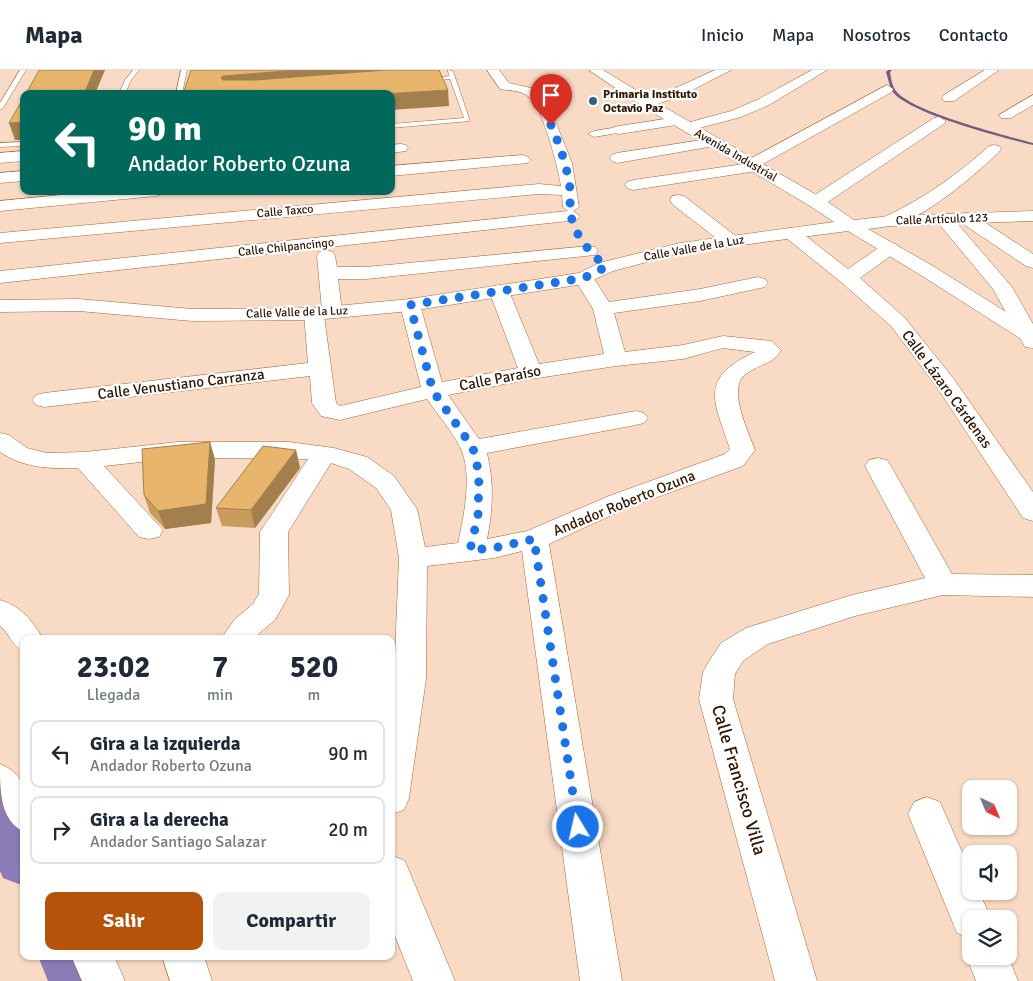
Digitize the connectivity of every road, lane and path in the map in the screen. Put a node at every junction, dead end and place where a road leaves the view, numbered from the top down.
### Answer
1 (23, 70) edge
2 (136, 70) edge
3 (184, 70) edge
4 (450, 70) edge
5 (493, 70) edge
6 (595, 70) edge
7 (725, 70) edge
8 (821, 70) edge
9 (992, 70) edge
10 (452, 77) junction
11 (414, 80) edge
12 (887, 89) dead end
13 (124, 90) edge
14 (180, 90) edge
15 (949, 98) dead end
16 (1033, 99) edge
17 (647, 103) junction
18 (0, 108) edge
19 (1006, 115) dead end
20 (939, 121) dead end
21 (604, 122) dead end
22 (683, 124) junction
23 (395, 126) edge
24 (619, 130) junction
25 (594, 134) dead end
26 (715, 142) junction
27 (20, 144) edge
28 (0, 145) edge
29 (994, 149) dead end
30 (20, 156) edge
31 (0, 158) edge
32 (616, 158) dead end
33 (754, 166) junction
34 (395, 170) edge
35 (20, 176) edge
36 (0, 178) edge
37 (633, 185) dead end
38 (539, 189) junction
39 (570, 190) junction
40 (20, 193) edge
41 (103, 195) edge
42 (120, 195) edge
43 (312, 200) edge
44 (678, 200) dead end
45 (816, 202) junction
46 (3, 206) edge
47 (1033, 216) edge
48 (966, 218) junction
49 (944, 219) junction
50 (890, 221) junction
51 (851, 226) junction
52 (111, 228) junction
53 (579, 233) junction
54 (792, 233) junction
55 (0, 238) edge
56 (731, 241) junction
57 (324, 244) junction
58 (890, 248) junction
59 (1033, 262) edge
60 (105, 266) junction
61 (606, 267) junction
62 (328, 273) junction
63 (0, 277) edge
64 (584, 278) junction
65 (848, 278) junction
66 (758, 283) dead end
67 (499, 291) junction
68 (410, 305) junction
69 (0, 306) edge
70 (603, 309) junction
71 (323, 313) junction
72 (1031, 338) edge
73 (616, 359) junction
74 (319, 368) junction
75 (531, 372) junction
76 (433, 391) junction
77 (44, 400) dead end
78 (636, 418) dead end
79 (0, 440) edge
80 (473, 448) junction
81 (743, 450) joint
82 (325, 453) junction
83 (85, 460) junction
84 (878, 466) dead end
85 (1033, 512) edge
86 (149, 530) dead end
87 (534, 539) junction
88 (470, 550) junction
89 (413, 558) junction
90 (943, 584) junction
91 (1033, 586) edge
92 (0, 611) edge
93 (24, 635) edge
94 (240, 635) edge
95 (395, 773) edge
96 (0, 780) edge
97 (20, 809) edge
98 (927, 814) dead end
99 (395, 884) edge
100 (967, 910) edge
101 (94, 960) edge
102 (991, 965) edge
103 (104, 981) edge
104 (434, 981) edge
105 (601, 981) edge
106 (796, 981) edge
107 (997, 981) edge

1 - 18 lane
2 - 13 lane
3 - 14 lane
4 - 10 lane
5 - 39 main road
6 - 17 main road, Avenida Industrial
7 - 17 main road
8 - 22 main road
9 - 15 main road
10 - 11 lane
10 - 23 lane
12 - 33 main road
16 - 19 main road
17 - 22 main road, Avenida Industrial
20 - 45 main road
21 - 24 street
22 - 24 main road
22 - 26 main road, Avenida Industrial
24 - 25 street
26 - 32 main road
26 - 33 main road, Avenida Industrial
27 - 28 lane
29 - 50 main road
30 - 31 main road
33 - 37 main road
33 - 45 main road, Avenida Industrial
34 - 38 main road
35 - 36 main road
38 - 39 main road, Calle Taxco
38 - 43 main road, Calle Taxco
39 - 53 main road
40 - 46 main road
41 - 46 main road
42 - 52 main road
43 - 52 main road, Calle Taxco
43 - 57 main road, Calle Paraíso
44 - 56 main road
45 - 51 main road, Avenida Industrial
47 - 48 main road, Calle Artículo 123
48 - 49 main road, Calle Artículo 123
48 - 59 main road
49 - 50 main road, Calle Artículo 123
49 - 72 main road
50 - 51 main road, Calle Artículo 123
51 - 54 main road, Calle Valle de la Luz
51 - 58 main road
52 - 55 main road, Calle Taxco
52 - 60 main road
53 - 57 main road, Calle Chilpancingo
53 - 61 main road
53 - 62 main road
54 - 56 main road, Calle Valle de la Luz
54 - 65 main road, Calle Lázaro Cárdenas
56 - 61 main road, Calle Valle de la Luz
57 - 60 main road, Calle Chilpancingo
57 - 62 main road, Calle Paraíso
58 - 65 main road
58 - 72 main road
60 - 63 main road, Calle Chilpancingo
61 - 64 main road, Calle Valle de la Luz
62 - 71 main road, Calle Paraíso
64 - 67 main road, Calle Valle de la Luz
64 - 70 main road
65 - 85 main road, Calle Lázaro Cárdenas
66 - 70 main road
67 - 68 main road, Calle Valle de la Luz
67 - 75 main road
68 - 71 main road, Calle Valle de la Luz
68 - 76 main road
69 - 71 main road, Calle Valle de la Luz
70 - 73 main road
71 - 74 main road, Calle Paraíso
73 - 75 main road, Calle Paraíso
73 - 81 main road, Calle Paraíso
74 - 76 main road, Calle Paraíso
74 - 77 main road, Calle Venustiano Carranza
75 - 76 main road, Calle Paraíso
76 - 80 main road
78 - 80 main road
79 - 83 main road
80 - 88 main road
81 - 87 main road, Andador Roberto Ozuna
82 - 83 main road
82 - 89 main road
82 - 94 main road
83 - 86 main road
84 - 90 main road
87 - 88 main road, Andador Roberto Ozuna
87 - 105 main road
88 - 89 main road, Andador Roberto Ozuna
89 - 95 main road
90 - 91 main road, Calle Francisco Villa
90 - 106 main road, Calle Francisco Villa
92 - 93 main road
96 - 97 main road
98 - 100 main road
99 - 104 main road
101 - 103 main road
102 - 107 main road

